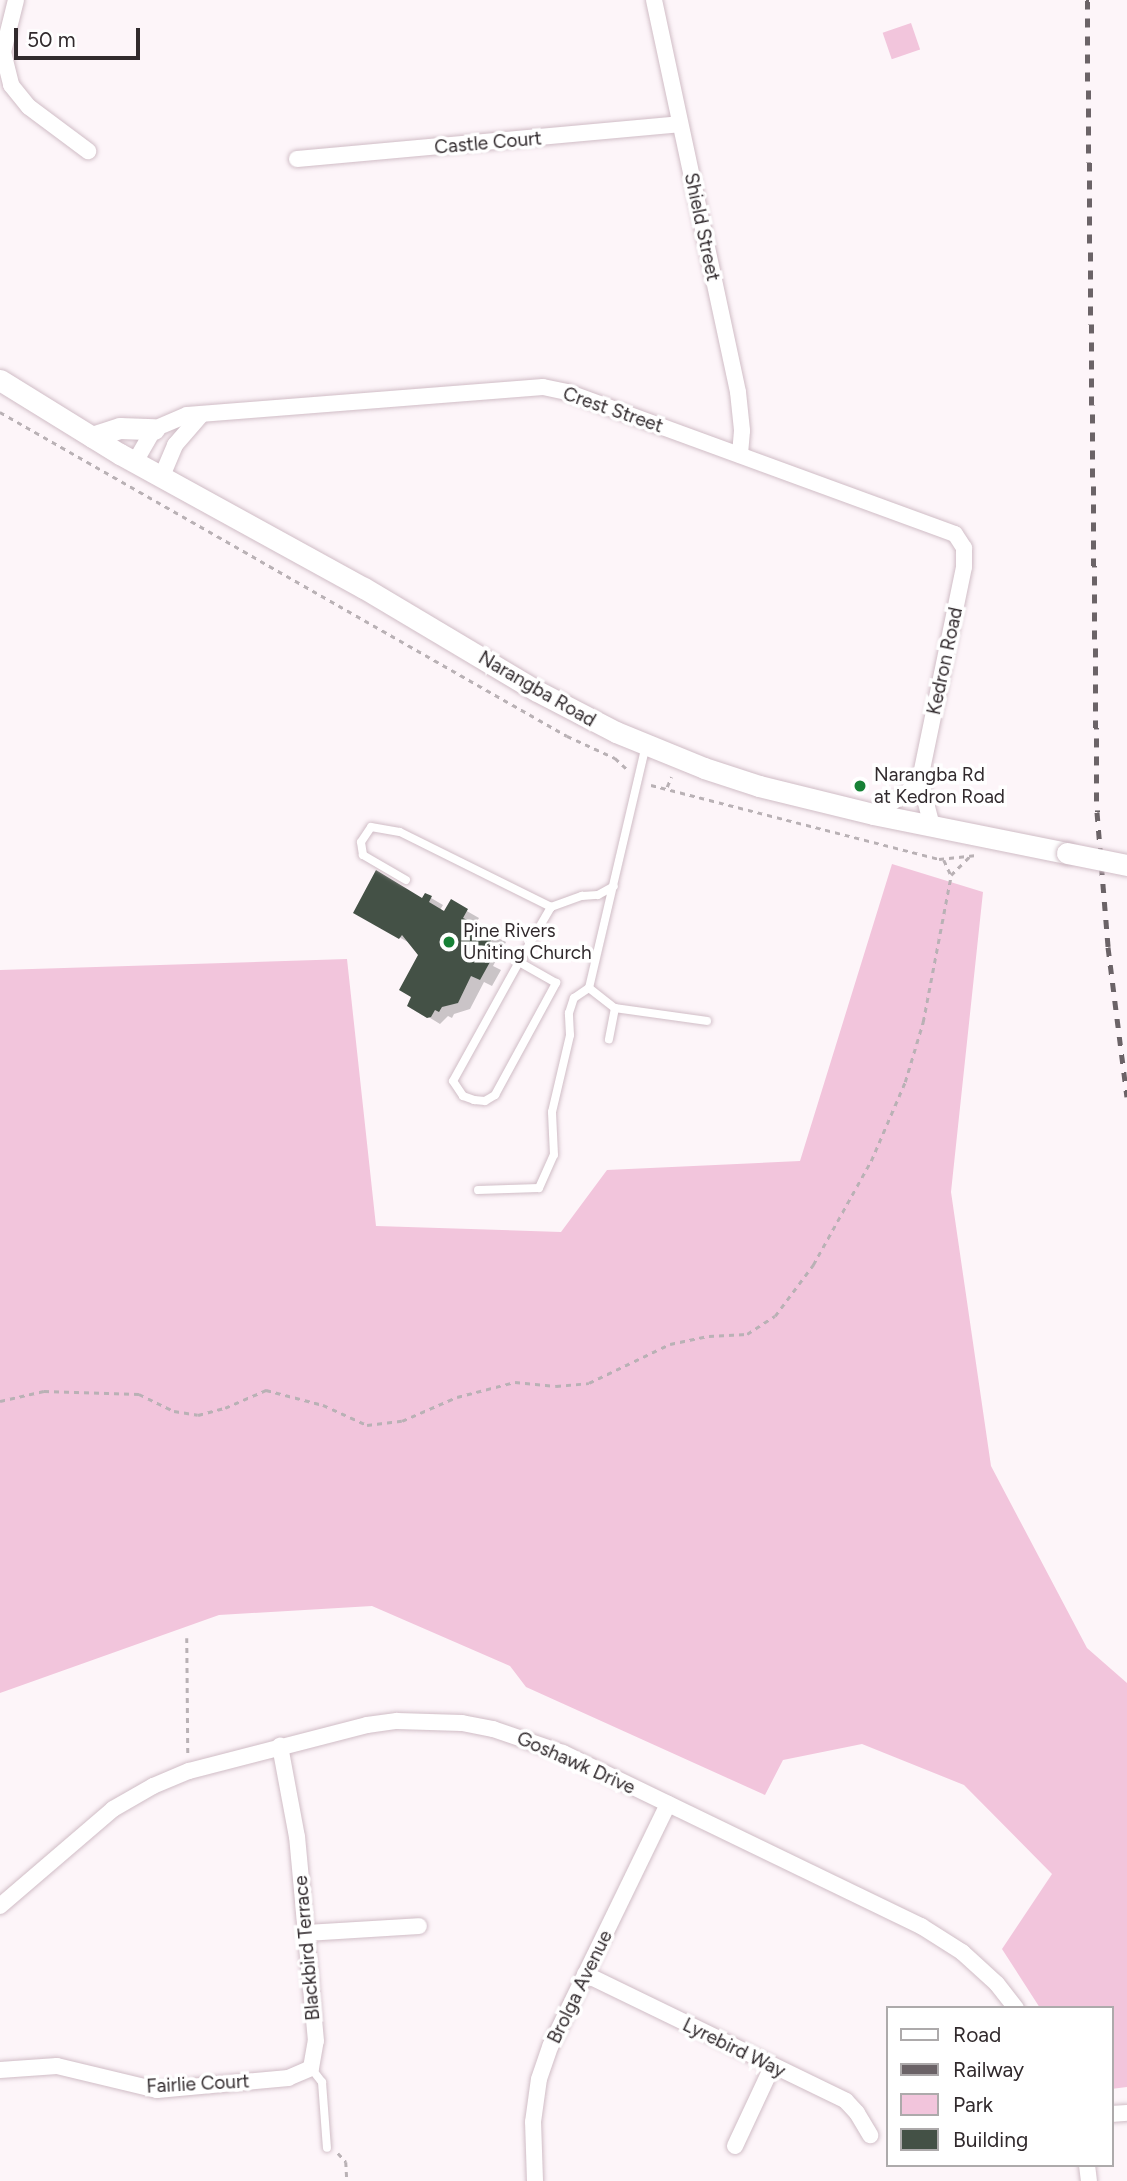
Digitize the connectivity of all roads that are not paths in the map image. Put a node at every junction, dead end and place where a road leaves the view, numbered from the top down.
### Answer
1 (16, 0) edge
2 (654, 0) edge
3 (679, 124) junction
4 (88, 151) dead end
5 (297, 159) dead end
6 (0, 380) edge
7 (201, 415) junction
8 (154, 429) junction
9 (92, 437) junction
10 (740, 455) junction
11 (135, 462) junction
12 (162, 476) junction
13 (963, 542) joint
14 (646, 745) junction
15 (920, 780) junction
16 (873, 814) junction
17 (932, 826) junction
18 (1127, 865) edge
19 (406, 880) dead end
20 (614, 886) junction
21 (551, 907) junction
22 (519, 962) junction
23 (589, 988) junction
24 (615, 1008) junction
25 (707, 1021) dead end
26 (610, 1039) dead end
27 (478, 1190) dead end
28 (280, 1745) junction
29 (668, 1804) junction
30 (0, 1906) edge
31 (419, 1926) dead end
32 (306, 1933) junction
33 (585, 1974) junction
34 (1014, 2006) edge
35 (772, 2067) junction
36 (311, 2068) junction
37 (0, 2070) edge
38 (870, 2135) dead end
39 (735, 2146) dead end
40 (327, 2148) dead end
41 (536, 2181) edge

1 - 4 street
2 - 3 street, Shield Street
3 - 5 street, Castle Court
3 - 10 street, Shield Street
6 - 9 main road, Narangba Road
7 - 8 street, Crest Street
7 - 10 street, Crest Street
7 - 12 street
8 - 9 main road
8 - 11 street
9 - 11 main road, Narangba Road
10 - 13 street, Crest Street
11 - 12 main road, Narangba Road
12 - 14 main road, Narangba Road
13 - 15 street, Kedron Road
14 - 16 main road, Narangba Road
14 - 20 lane
15 - 16 street
15 - 17 street, Kedron Road
16 - 17 main road, Narangba Road
17 - 18 main road, Narangba Road, bridge
19 - 21 lane
20 - 21 lane
20 - 23 lane
21 - 22 lane
22 - 22 lane
23 - 24 lane
23 - 27 lane
24 - 25 lane
24 - 26 lane
28 - 29 street, Goshawk Drive
28 - 30 street, Goshawk Drive
28 - 32 street, Blackbird Terrace
29 - 33 street, Brolga Avenue
29 - 34 street, Goshawk Drive
31 - 32 street
32 - 36 street, Blackbird Terrace
33 - 35 street, Lyrebird Way
33 - 41 street, Brolga Avenue
35 - 38 street, Lyrebird Way
35 - 39 street
36 - 37 street, Fairlie Court
36 - 40 lane, Blackbird Terrace

